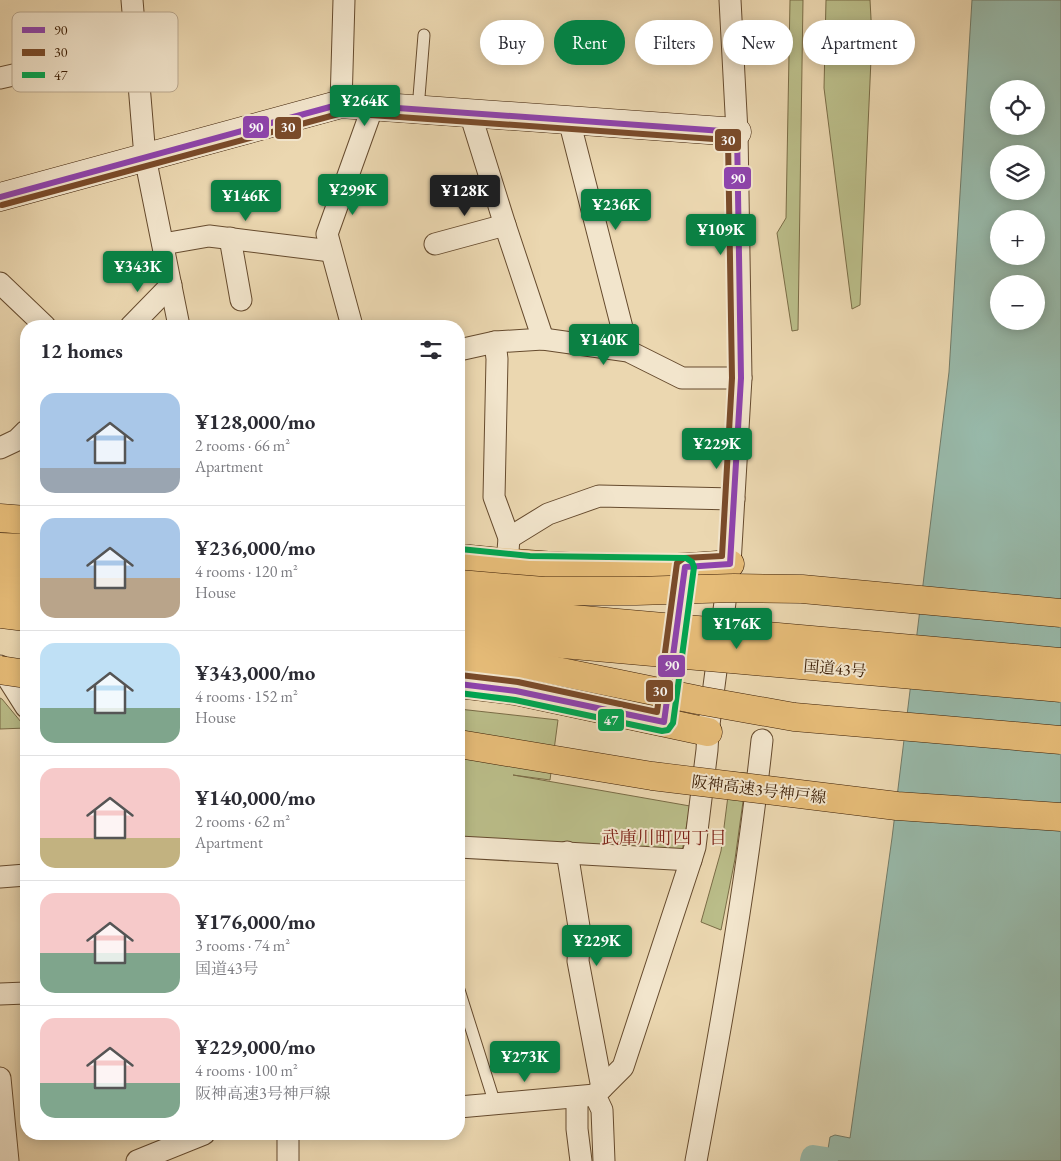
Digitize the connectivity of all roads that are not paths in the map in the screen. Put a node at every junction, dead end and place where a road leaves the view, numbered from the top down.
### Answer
1 (344, 0) edge
2 (730, 0) edge
3 (424, 35) dead end
4 (140, 92) edge
5 (341, 104) junction
6 (373, 106) junction
7 (418, 110) junction
8 (470, 113) junction
9 (569, 120) junction
10 (737, 132) junction
11 (145, 157) junction
12 (0, 197) edge
13 (505, 226) junction
14 (230, 238) junction
15 (163, 244) junction
16 (435, 244) dead end
17 (331, 251) junction
18 (0, 283) edge
19 (171, 285) junction
20 (242, 300) dead end
21 (39, 320) edge
22 (137, 320) edge
23 (178, 320) edge
24 (350, 320) edge
25 (543, 339) junction
26 (496, 342) junction
27 (465, 349) edge
28 (628, 351) junction
29 (741, 378) junction
30 (734, 499) junction
31 (0, 518) edge
32 (20, 520) edge
33 (0, 547) edge
34 (20, 548) edge
35 (508, 550) junction
36 (465, 557) edge
37 (730, 564) junction
38 (0, 567) edge
39 (685, 567) junction
40 (20, 569) edge
41 (465, 584) edge
42 (0, 594) edge
43 (20, 596) edge
44 (465, 610) edge
45 (1061, 613) edge
46 (0, 614) edge
47 (20, 616) edge
48 (0, 634) edge
49 (20, 636) edge
50 (465, 636) edge
51 (465, 659) edge
52 (1061, 662) edge
53 (0, 668) edge
54 (20, 672) edge
55 (465, 685) edge
56 (1061, 688) edge
57 (20, 698) edge
58 (664, 722) junction
59 (708, 732) junction
60 (762, 740) dead end
61 (1061, 740) edge
62 (465, 745) edge
63 (465, 749) edge
64 (1061, 817) edge
65 (1061, 822) edge
66 (465, 847) edge
67 (567, 852) junction
68 (691, 860) junction
69 (20, 875) edge
70 (0, 877) edge
71 (20, 993) edge
72 (0, 994) edge
73 (465, 1009) edge
74 (0, 1078) edge
75 (591, 1093) junction
76 (495, 1104) junction
77 (465, 1106) edge
78 (189, 1140) edge
79 (288, 1140) edge
80 (8, 1161) edge
81 (137, 1161) edge
82 (288, 1161) edge
83 (581, 1161) edge
84 (604, 1161) edge
85 (696, 1161) edge

1 - 5 street
2 - 10 street
3 - 7 lane
4 - 11 street
5 - 6 street
5 - 11 street
6 - 7 street
6 - 17 street
7 - 8 street
8 - 9 street
8 - 13 street
9 - 10 street
9 - 28 street
10 - 29 street
11 - 12 street
11 - 15 street
13 - 16 street
13 - 25 street
14 - 15 street
14 - 17 street
14 - 20 street
15 - 19 street
17 - 24 street
18 - 21 street
19 - 22 street
19 - 23 street
25 - 26 street
25 - 28 street
26 - 27 street
26 - 35 street
28 - 29 street
29 - 30 street
30 - 35 street
30 - 37 street
31 - 32 highway
33 - 34 highway
35 - 36 highway
35 - 39 highway
37 - 39 highway
37 - 59 street
38 - 40 highway
39 - 58 lane
41 - 45 highway, bridge
42 - 43 highway
44 - 52 highway, 国道43号, bridge
46 - 47 highway
48 - 49 highway
50 - 56 highway, 国道43号, bridge
51 - 61 highway, bridge
53 - 54 highway, bridge
53 - 57 street
55 - 58 highway
58 - 59 highway
59 - 68 street
60 - 85 street
62 - 64 highway, 阪神高速3号神戸線, bridge
63 - 65 highway, 阪神高速3号神戸線
66 - 67 street
67 - 68 street
67 - 75 street
68 - 75 street
69 - 70 street
71 - 72 street
73 - 76 lane
74 - 80 street
75 - 76 street
75 - 83 street
75 - 84 street
76 - 77 street
78 - 81 street
79 - 82 street

